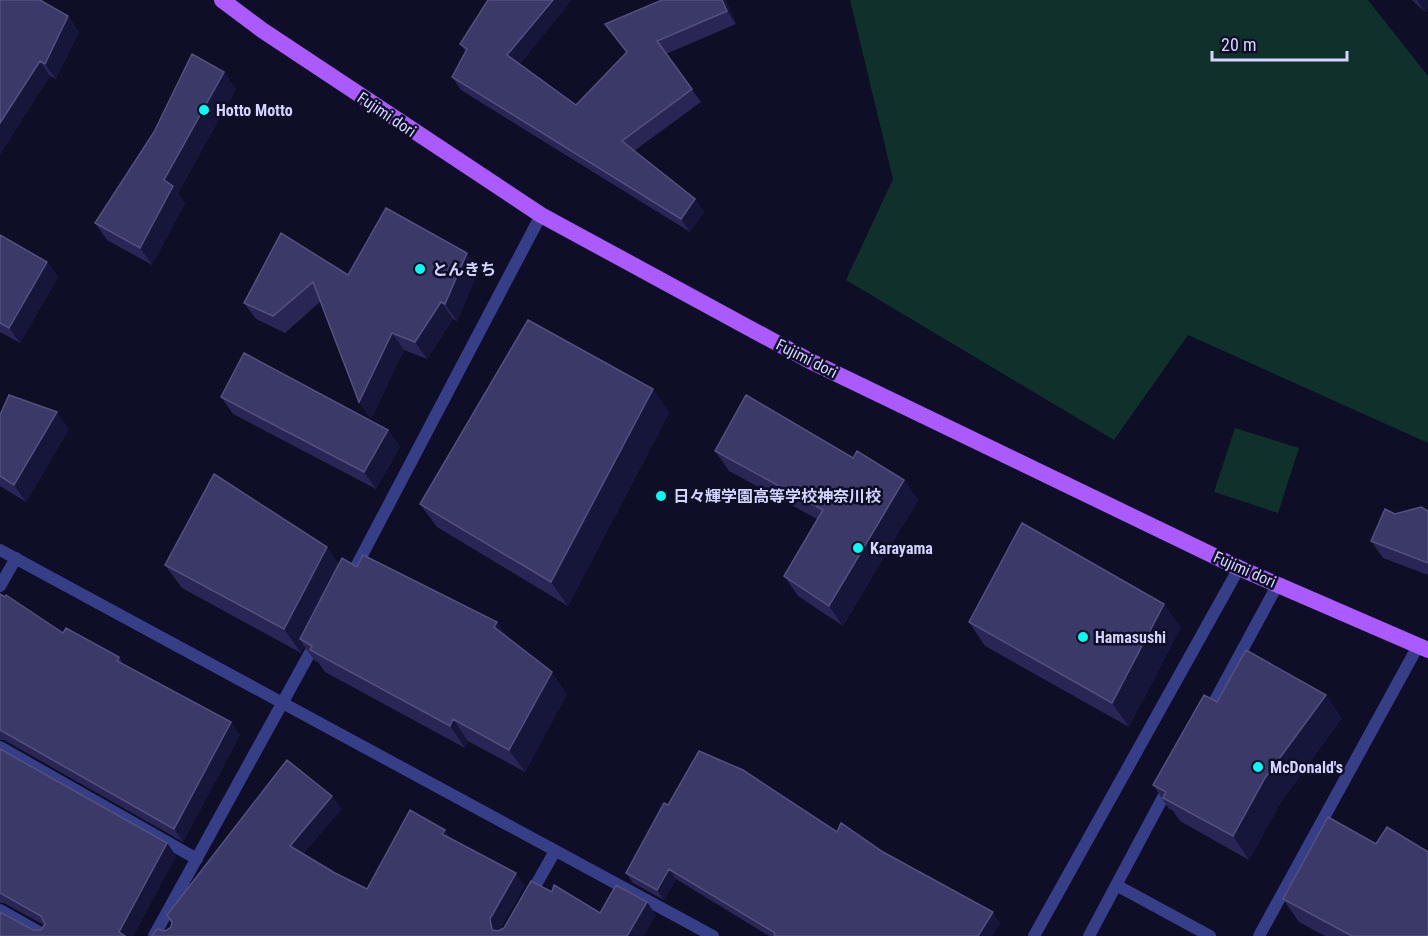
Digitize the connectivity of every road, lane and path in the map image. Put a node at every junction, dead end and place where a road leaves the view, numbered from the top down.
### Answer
1 (222, 0) edge
2 (541, 215) junction
3 (0, 550) edge
4 (16, 558) junction
5 (1239, 568) junction
6 (1278, 584) junction
7 (0, 586) edge
8 (344, 588) edge
9 (322, 630) edge
10 (1423, 648) edge
11 (283, 704) junction
12 (1200, 728) edge
13 (0, 747) edge
14 (1178, 770) edge
15 (555, 851) junction
16 (197, 859) junction
17 (1116, 885) junction
18 (524, 905) edge
19 (0, 910) edge
20 (156, 932) edge
21 (46, 936) edge
22 (173, 936) edge
23 (712, 936) edge
24 (1034, 936) edge
25 (1089, 936) edge
26 (1210, 936) edge
27 (1259, 936) edge

1 - 2 main road, Fujimi dori
2 - 5 main road, Fujimi dori
2 - 8 street
3 - 4 street
4 - 7 street
4 - 11 street
5 - 6 main road, Fujimi dori
5 - 24 street
6 - 10 main road, Fujimi dori
6 - 12 street
9 - 11 street
10 - 27 street
11 - 15 street
11 - 16 street
13 - 16 street
14 - 17 street
15 - 18 street
15 - 23 street
16 - 20 street
17 - 25 street
17 - 26 street
19 - 21 street
20 - 22 street

